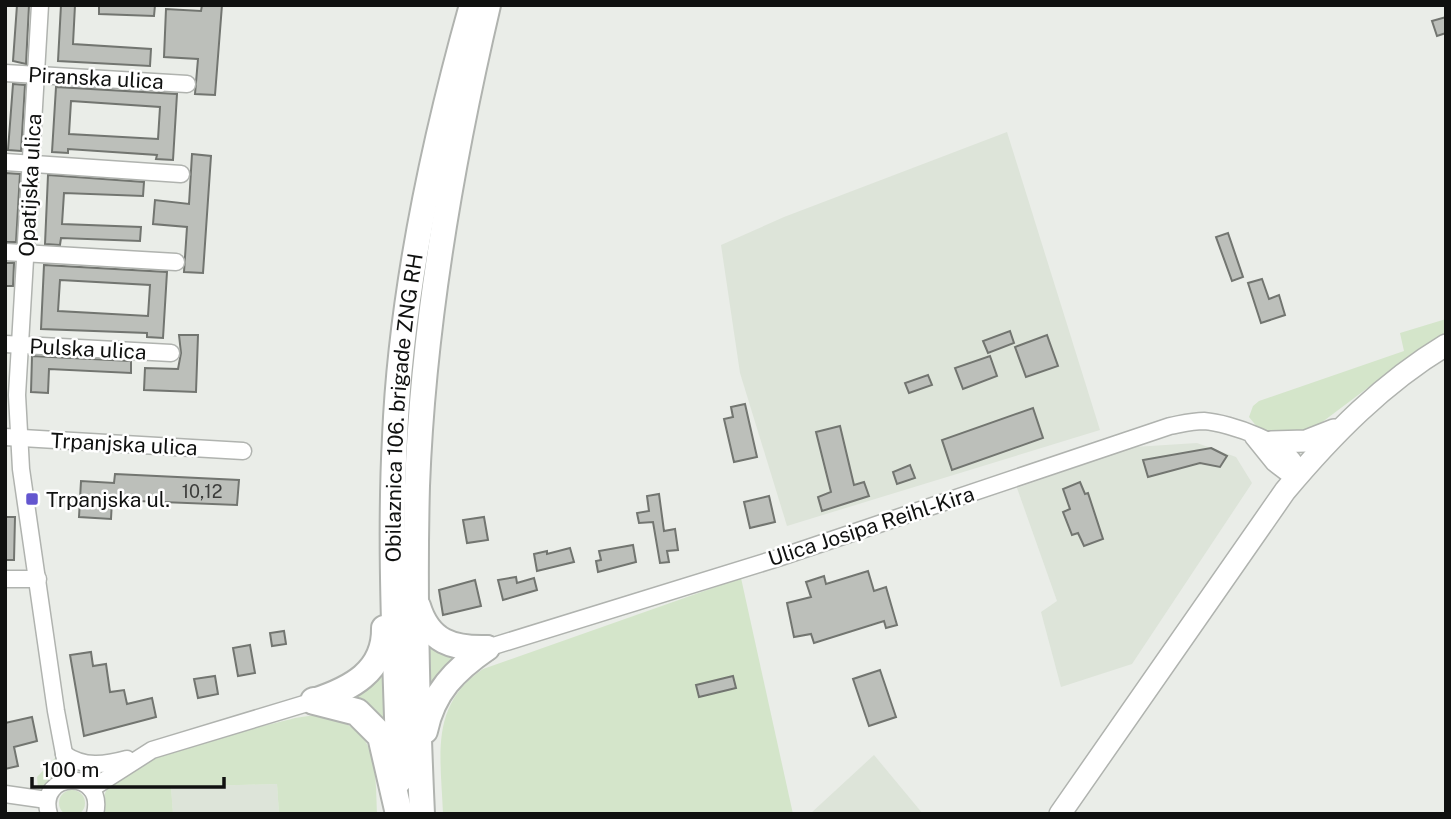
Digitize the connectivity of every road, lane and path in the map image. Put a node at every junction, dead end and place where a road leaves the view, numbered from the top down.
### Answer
1 (40, 5) edge
2 (472, 5) edge
3 (488, 5) edge
4 (5, 73) edge
5 (36, 75) junction
6 (187, 84) dead end
7 (5, 162) edge
8 (31, 164) junction
9 (181, 174) dead end
10 (5, 251) edge
11 (26, 253) junction
12 (176, 262) dead end
13 (12, 344) edge
14 (1446, 345) edge
15 (171, 354) dead end
16 (1348, 422) junction
17 (12, 438) edge
18 (1262, 439) junction
19 (243, 451) dead end
20 (1295, 479) junction
21 (393, 572) junction
22 (5, 579) edge
23 (38, 579) junction
24 (415, 591) junction
25 (487, 648) junction
26 (314, 701) junction
27 (64, 754) junction
28 (140, 756) junction
29 (420, 767) junction
30 (69, 780) junction
31 (91, 789) junction
32 (5, 794) edge
33 (48, 807) edge
34 (407, 811) edge
35 (95, 814) edge
36 (1060, 814) edge

1 - 5 street, Opatijska ulica
2 - 21 main road, Obilaznica 106. brigade ZNG RH
3 - 24 main road, Obilaznica 106. brigade ZNG RH
4 - 5 street, Piranska ulica
5 - 6 street, Piranska ulica
5 - 8 street, Opatijska ulica
7 - 8 street
8 - 9 street
8 - 11 street, Opatijska ulica
10 - 11 street
11 - 12 street
11 - 13 street, Opatijska ulica
13 - 15 street, Pulska ulica
13 - 17 street, Opatijska ulica
14 - 16 main road
16 - 18 main road
16 - 20 main road
17 - 19 street, Trpanjska ulica
17 - 23 street, Opatijska ulica
18 - 20 street
18 - 25 street, Ulica Josipa Reihl-Kira
20 - 36 main road
21 - 26 main road
21 - 34 main road, Obilaznica 106. brigade ZNG RH
22 - 23 street
23 - 27 street, Opatijska ulica
24 - 25 main road
24 - 29 main road, Obilaznica 106. brigade ZNG RH
25 - 29 main road
26 - 28 street
26 - 34 highway
27 - 28 street
27 - 30 street, Opatijska ulica
28 - 31 street
29 - 34 main road, Obilaznica 106. brigade ZNG RH
30 - 31 street
30 - 33 street
31 - 35 street
32 - 33 street

